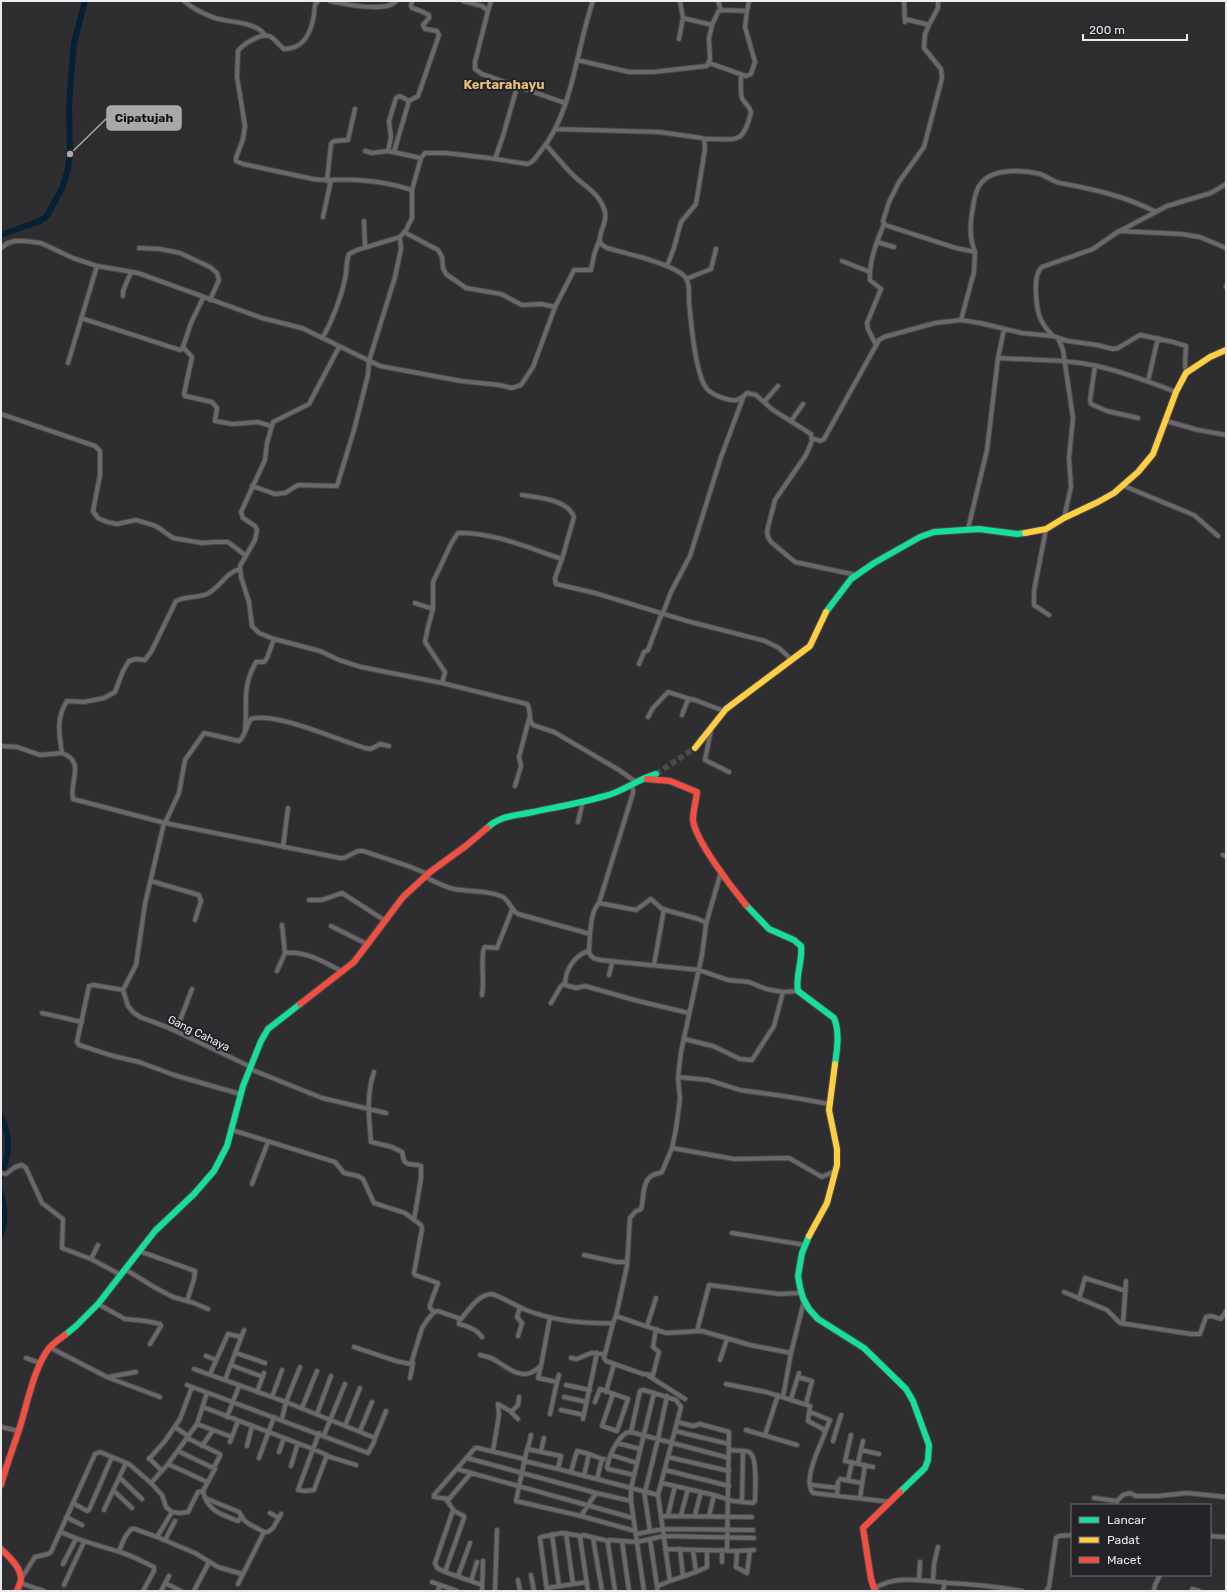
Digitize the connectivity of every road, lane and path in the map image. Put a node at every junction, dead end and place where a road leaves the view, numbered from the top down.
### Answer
1 (184, 1) edge
2 (330, 1) edge
3 (396, 1) edge
4 (412, 1) edge
5 (463, 1) edge
6 (491, 1) edge
7 (593, 1) edge
8 (680, 1) edge
9 (718, 1) edge
10 (749, 1) edge
11 (904, 1) edge
12 (938, 1) edge
13 (316, 2) edge
14 (488, 10) junction
15 (721, 10) junction
16 (747, 11) junction
17 (683, 18) junction
18 (712, 25) junction
19 (928, 25) junction
20 (265, 35) junction
21 (679, 39) dead end
22 (577, 60) junction
23 (709, 63) junction
24 (741, 74) junction
25 (517, 87) junction
26 (409, 101) junction
27 (565, 103) junction
28 (355, 108) dead end
29 (555, 129) junction
30 (704, 139) junction
31 (546, 145) junction
32 (388, 150) junction
33 (365, 152) dead end
34 (394, 152) junction
35 (421, 158) junction
36 (495, 158) junction
37 (329, 180) junction
38 (1226, 184) edge
39 (412, 190) junction
40 (1156, 212) junction
41 (323, 217) dead end
42 (364, 221) dead end
43 (884, 224) junction
44 (1119, 231) junction
45 (404, 232) junction
46 (400, 237) junction
47 (599, 241) junction
48 (877, 242) junction
49 (365, 247) junction
50 (894, 247) dead end
51 (1, 248) edge
52 (139, 248) dead end
53 (1226, 248) edge
54 (716, 249) dead end
55 (975, 252) junction
56 (842, 261) dead end
57 (97, 266) junction
58 (667, 266) junction
59 (131, 272) junction
60 (870, 272) junction
61 (686, 279) junction
62 (123, 296) dead end
63 (203, 298) junction
64 (210, 300) junction
65 (555, 307) junction
66 (81, 318) junction
67 (961, 320) junction
68 (1004, 329) junction
69 (1053, 336) junction
70 (322, 338) junction
71 (1058, 338) junction
72 (1158, 338) junction
73 (876, 345) junction
74 (339, 347) junction
75 (183, 348) junction
76 (1226, 350) edge
77 (998, 358) junction
78 (369, 361) junction
79 (1065, 362) junction
80 (68, 363) dead end
81 (1095, 366) junction
82 (1186, 373) junction
83 (1148, 381) junction
84 (778, 386) dead end
85 (1176, 392) junction
86 (743, 397) junction
87 (764, 402) junction
88 (803, 404) dead end
89 (1, 414) edge
90 (1138, 418) dead end
91 (791, 421) junction
92 (1166, 421) junction
93 (271, 426) junction
94 (1226, 436) edge
95 (812, 438) junction
96 (252, 486) junction
97 (1124, 486) junction
98 (522, 496) dead end
99 (1064, 518) junction
100 (968, 529) junction
101 (1046, 529) junction
102 (1218, 536) dead end
103 (245, 555) junction
104 (562, 559) junction
105 (240, 569) junction
106 (856, 575) junction
107 (415, 603) dead end
108 (433, 609) junction
109 (663, 613) junction
110 (1049, 615) dead end
111 (274, 639) junction
112 (792, 660) junction
113 (639, 664) dead end
114 (442, 683) junction
115 (690, 699) junction
116 (724, 711) junction
117 (682, 716) dead end
118 (648, 717) dead end
119 (529, 719) junction
120 (712, 725) junction
121 (245, 730) junction
122 (1, 746) edge
123 (389, 746) dead end
124 (695, 748) tunnel mouth
125 (62, 753) junction
126 (728, 772) dead end
127 (656, 774) tunnel mouth
128 (643, 778) junction
129 (633, 783) junction
130 (515, 786) dead end
131 (583, 801) junction
132 (288, 808) dead end
133 (578, 822) dead end
134 (164, 823) junction
135 (283, 847) junction
136 (721, 872) junction
137 (427, 875) junction
138 (151, 881) junction
139 (309, 900) dead end
140 (599, 903) junction
141 (664, 909) junction
142 (512, 910) junction
143 (195, 920) dead end
144 (384, 920) junction
145 (706, 924) junction
146 (282, 925) dead end
147 (331, 926) dead end
148 (590, 934) junction
149 (367, 944) junction
150 (588, 951) junction
151 (285, 953) junction
152 (612, 963) junction
153 (654, 965) junction
154 (699, 970) junction
155 (277, 971) dead end
156 (343, 972) junction
157 (609, 975) dead end
158 (565, 983) junction
159 (192, 989) dead end
160 (123, 990) junction
161 (798, 991) junction
162 (783, 992) junction
163 (482, 995) dead end
164 (551, 1003) dead end
165 (42, 1013) dead end
166 (689, 1013) junction
167 (82, 1022) junction
168 (176, 1031) junction
169 (684, 1039) junction
170 (250, 1068) junction
171 (374, 1072) dead end
172 (678, 1077) junction
173 (240, 1094) junction
174 (829, 1104) junction
175 (368, 1108) junction
176 (386, 1113) dead end
177 (232, 1130) junction
178 (268, 1142) junction
179 (672, 1148) junction
180 (835, 1170) junction
181 (3, 1173) edge
182 (252, 1184) dead end
183 (414, 1220) junction
184 (732, 1233) dead end
185 (98, 1245) dead end
186 (805, 1245) junction
187 (138, 1251) junction
188 (584, 1256) dead end
189 (91, 1259) junction
190 (627, 1262) junction
191 (125, 1269) junction
192 (121, 1275) junction
193 (1126, 1281) dead end
194 (1126, 1291) junction
195 (1064, 1292) dead end
196 (800, 1293) junction
197 (656, 1298) dead end
198 (1080, 1299) junction
199 (187, 1301) junction
200 (804, 1302) junction
201 (98, 1304) junction
202 (520, 1307) junction
203 (208, 1309) dead end
204 (1226, 1311) edge
205 (434, 1312) junction
206 (616, 1316) junction
207 (550, 1317) junction
208 (460, 1319) junction
209 (613, 1323) junction
210 (1123, 1324) junction
211 (647, 1326) junction
212 (656, 1329) junction
213 (244, 1330) dead end
214 (697, 1331) junction
215 (518, 1336) dead end
216 (241, 1337) junction
217 (482, 1337) dead end
218 (727, 1339) junction
219 (150, 1344) dead end
220 (49, 1347) junction
221 (354, 1347) dead end
222 (236, 1353) junction
223 (597, 1353) junction
224 (791, 1353) junction
225 (605, 1354) junction
226 (480, 1355) dead end
227 (206, 1356) dead end
228 (26, 1358) dead end
229 (571, 1358) dead end
230 (216, 1360) junction
231 (720, 1360) dead end
232 (413, 1362) junction
233 (40, 1363) junction
234 (264, 1363) dead end
235 (614, 1364) junction
236 (231, 1365) junction
237 (541, 1366) junction
238 (300, 1367) dead end
239 (194, 1369) dead end
240 (282, 1370) dead end
241 (317, 1370) dead end
242 (136, 1372) dead end
243 (210, 1374) junction
244 (559, 1375) dead end
245 (649, 1375) junction
246 (331, 1376) dead end
247 (107, 1377) junction
248 (410, 1378) dead end
249 (225, 1380) junction
250 (557, 1382) junction
251 (345, 1384) dead end
252 (726, 1384) dead end
253 (187, 1385) dead end
254 (566, 1385) dead end
255 (239, 1386) junction
256 (192, 1387) junction
257 (360, 1388) dead end
258 (590, 1390) junction
259 (257, 1392) junction
260 (606, 1392) junction
261 (207, 1393) junction
262 (654, 1393) junction
263 (613, 1394) junction
264 (778, 1395) junction
265 (667, 1396) junction
266 (160, 1397) dead end
267 (272, 1397) junction
268 (519, 1397) dead end
269 (564, 1397) dead end
270 (783, 1397) junction
271 (685, 1399) dead end
272 (791, 1399) junction
273 (234, 1402) junction
274 (286, 1402) junction
275 (372, 1402) dead end
276 (587, 1402) junction
277 (596, 1402) dead end
278 (806, 1404) junction
279 (203, 1407) junction
280 (302, 1408) junction
281 (386, 1410) dead end
282 (561, 1410) dead end
283 (511, 1412) junction
284 (810, 1412) junction
285 (317, 1414) junction
286 (550, 1414) dead end
287 (841, 1415) dead end
288 (228, 1417) junction
289 (274, 1417) junction
290 (282, 1419) junction
291 (518, 1419) dead end
292 (331, 1420) junction
293 (830, 1420) junction
294 (238, 1421) junction
295 (677, 1422) junction
296 (197, 1424) junction
297 (839, 1424) junction
298 (1, 1426) edge
299 (252, 1426) junction
300 (345, 1426) junction
301 (175, 1427) junction
302 (213, 1430) junction
303 (746, 1430) dead end
304 (19, 1431) junction
305 (360, 1431) junction
306 (675, 1431) junction
307 (268, 1432) junction
308 (631, 1432) junction
309 (825, 1433) junction
310 (319, 1434) junction
311 (531, 1435) dead end
312 (765, 1435) junction
313 (851, 1435) dead end
314 (324, 1436) junction
315 (644, 1436) junction
316 (187, 1437) junction
317 (284, 1438) junction
318 (375, 1438) junction
319 (544, 1438) dead end
320 (658, 1439) junction
321 (833, 1441) dead end
322 (863, 1441) dead end
323 (298, 1443) junction
324 (617, 1443) junction
325 (672, 1444) junction
326 (729, 1444) junction
327 (797, 1445) dead end
328 (202, 1446) junction
329 (247, 1446) dead end
330 (528, 1448) junction
331 (313, 1449) junction
332 (640, 1449) junction
333 (729, 1450) junction
334 (861, 1450) junction
335 (178, 1451) junction
336 (541, 1451) junction
337 (743, 1451) junction
338 (279, 1452) dead end
339 (492, 1452) junction
340 (589, 1454) junction
341 (879, 1454) dead end
342 (611, 1455) junction
343 (327, 1456) junction
344 (112, 1457) junction
345 (668, 1457) junction
346 (259, 1458) dead end
347 (467, 1458) junction
348 (602, 1458) junction
349 (729, 1458) junction
350 (524, 1460) junction
351 (608, 1461) junction
352 (852, 1462) junction
353 (126, 1463) junction
354 (637, 1463) junction
355 (168, 1464) junction
356 (858, 1464) junction
357 (356, 1465) dead end
358 (865, 1465) junction
359 (291, 1466) dead end
360 (873, 1467) dead end
361 (215, 1469) dead end
362 (457, 1469) junction
363 (558, 1469) junction
364 (665, 1470) junction
365 (162, 1471) junction
366 (729, 1471) junction
367 (571, 1472) junction
368 (471, 1473) junction
369 (522, 1474) junction
370 (634, 1475) junction
371 (584, 1476) junction
372 (120, 1478) junction
373 (597, 1479) junction
374 (848, 1480) junction
375 (205, 1481) dead end
376 (151, 1483) junction
377 (662, 1483) junction
378 (861, 1483) junction
379 (1, 1485) edge
380 (813, 1485) dead end
381 (519, 1486) junction
382 (674, 1486) junction
383 (729, 1486) junction
384 (631, 1488) junction
385 (838, 1488) junction
386 (688, 1489) junction
387 (114, 1491) junction
388 (203, 1491) junction
389 (644, 1492) junction
390 (701, 1492) junction
391 (596, 1493) junction
392 (658, 1495) junction
393 (714, 1495) junction
394 (837, 1496) junction
395 (1226, 1497) edge
396 (205, 1498) junction
397 (860, 1498) junction
398 (1094, 1498) dead end
399 (142, 1499) dead end
400 (446, 1500) junction
401 (728, 1500) junction
402 (631, 1501) junction
403 (742, 1502) junction
404 (891, 1502) junction
405 (72, 1503) junction
406 (1114, 1503) edge
407 (219, 1504) junction
408 (588, 1504) junction
409 (228, 1507) junction
410 (132, 1508) dead end
411 (104, 1510) dead end
412 (216, 1511) junction
413 (454, 1511) junction
414 (172, 1512) junction
415 (270, 1513) dead end
416 (224, 1515) junction
417 (681, 1515) junction
418 (695, 1515) junction
419 (242, 1516) junction
420 (581, 1516) junction
421 (661, 1516) junction
422 (668, 1516) junction
423 (709, 1516) junction
424 (728, 1516) junction
425 (66, 1517) junction
426 (752, 1517) dead end
427 (633, 1518) junction
428 (175, 1521) dead end
429 (82, 1525) dead end
430 (663, 1529) junction
431 (497, 1530) dead end
432 (728, 1530) junction
433 (753, 1530) dead end
434 (650, 1531) junction
435 (61, 1532) junction
436 (264, 1532) junction
437 (566, 1533) junction
438 (635, 1533) junction
439 (552, 1534) junction
440 (1071, 1535) edge
441 (581, 1536) junction
442 (664, 1536) junction
443 (727, 1536) junction
444 (1211, 1536) edge
445 (157, 1537) junction
446 (1226, 1537) edge
447 (593, 1538) junction
448 (754, 1538) dead end
449 (76, 1539) junction
450 (650, 1539) junction
451 (165, 1540) junction
452 (608, 1541) junction
453 (622, 1541) junction
454 (637, 1541) junction
455 (84, 1542) junction
456 (470, 1543) dead end
457 (938, 1547) dead end
458 (1, 1549) edge
459 (680, 1549) junction
460 (666, 1550) junction
461 (693, 1550) junction
462 (707, 1550) junction
463 (725, 1550) junction
464 (737, 1551) junction
465 (119, 1552) junction
466 (209, 1562) junction
467 (477, 1562) dead end
468 (483, 1562) dead end
469 (722, 1562) dead end
470 (920, 1562) dead end
471 (63, 1564) dead end
472 (445, 1572) junction
473 (696, 1572) junction
474 (242, 1574) junction
475 (531, 1575) dead end
476 (168, 1576) dead end
477 (458, 1576) junction
478 (683, 1576) junction
479 (1160, 1576) edge
480 (518, 1580) dead end
481 (670, 1580) junction
482 (919, 1580) junction
483 (20, 1581) junction
484 (471, 1581) junction
485 (933, 1581) junction
486 (432, 1582) dead end
487 (587, 1582) junction
488 (944, 1582) junction
489 (165, 1583) junction
490 (238, 1584) dead end
491 (573, 1584) junction
492 (64, 1585) dead end
493 (440, 1585) junction
494 (482, 1585) junction
495 (559, 1586) junction
496 (657, 1589) edge
497 (1192, 1589) dead end
498 (547, 1590) edge
499 (874, 1590) edge
500 (1010, 1590) edge
501 (1048, 1590) edge
502 (17, 1591) edge
503 (44, 1591) edge
504 (140, 1591) edge
505 (161, 1591) edge
506 (181, 1591) edge
507 (194, 1591) edge
508 (438, 1591) edge
509 (454, 1591) edge
510 (482, 1591) edge
511 (495, 1591) edge
512 (520, 1591) edge
513 (534, 1591) edge
514 (588, 1591) edge
515 (602, 1591) edge
516 (615, 1591) edge
517 (629, 1591) edge
518 (644, 1591) edge
519 (943, 1591) edge
520 (1022, 1591) edge
521 (1154, 1591) edge
522 (1199, 1591) edge

1 - 20 street
2 - 3 street
4 - 26 street
5 - 14 street
6 - 14 street
7 - 22 street
8 - 17 street
9 - 15 street
10 - 16 street
11 - 19 street
12 - 19 street
13 - 20 street
14 - 25 street
15 - 16 street
15 - 18 street
16 - 24 street
17 - 18 street
17 - 21 street
18 - 23 street
19 - 43 street
20 - 37 street
22 - 23 street
22 - 27 street
23 - 24 street
24 - 30 street
25 - 27 street
25 - 36 street
26 - 32 street
26 - 34 street
27 - 29 street
28 - 37 street
29 - 30 street
29 - 31 street
30 - 58 street
31 - 36 street
31 - 47 street
32 - 33 street
32 - 34 street
34 - 35 street
35 - 36 street
35 - 39 street
37 - 39 street
37 - 41 street
38 - 40 street
39 - 45 street
40 - 44 street
40 - 55 street
42 - 49 street
43 - 48 street
43 - 55 street
44 - 53 street
44 - 69 street
45 - 46 street
45 - 65 street
46 - 49 street
46 - 78 street
47 - 58 street
47 - 65 street
48 - 50 street
48 - 60 street
49 - 70 street
51 - 57 street
52 - 64 street
54 - 61 street
55 - 67 street
56 - 60 street
57 - 59 street
57 - 66 street
58 - 61 street
59 - 62 street
59 - 63 street
60 - 73 street
61 - 86 street
63 - 64 street
63 - 75 street
64 - 70 street
65 - 78 street
66 - 75 street
66 - 80 street
67 - 68 street
67 - 73 street
68 - 69 street
68 - 77 street
69 - 71 street
70 - 74 street
71 - 72 street
71 - 79 street
72 - 82 street
72 - 83 street
73 - 95 street
74 - 78 street
74 - 93 street
75 - 93 street
76 - 82 street
77 - 79 street
77 - 100 street
78 - 96 street
79 - 81 street
79 - 99 street
81 - 83 street
81 - 90 street
82 - 85 street
83 - 85 street
84 - 87 street
85 - 92 street
86 - 87 street
86 - 109 street
87 - 91 street
88 - 91 street
89 - 103 street
91 - 95 street
92 - 94 street
92 - 97 street
93 - 96 street
95 - 106 street
96 - 103 street
97 - 99 street
97 - 102 street
98 - 104 street
99 - 101 street
100 - 101 street
100 - 106 street
101 - 110 street
103 - 105 street
104 - 108 street
104 - 109 street
105 - 111 street
105 - 125 street
106 - 112 street
107 - 108 street
108 - 114 street
109 - 112 street
109 - 113 street
111 - 114 street
111 - 121 street
112 - 116 street
114 - 119 street
115 - 116 street
115 - 117 street
115 - 118 street
116 - 120 street
119 - 129 street
119 - 130 street
120 - 124 street
120 - 126 street
121 - 123 street
121 - 134 street
122 - 125 street
125 - 134 street
127 - 128 street
128 - 129 street
128 - 136 street
129 - 131 street
129 - 140 street
131 - 133 street
131 - 137 street
132 - 135 street
134 - 135 street
134 - 138 street
135 - 137 street
136 - 145 street
136 - 161 street
137 - 142 street
137 - 144 street
138 - 143 street
138 - 160 street
139 - 144 street
140 - 141 street
140 - 148 street
141 - 145 street
141 - 153 street
142 - 148 street
142 - 163 street
144 - 149 street
145 - 154 street
146 - 151 street
147 - 149 street
148 - 150 street
149 - 156 street
150 - 152 street
150 - 158 street
151 - 155 street
151 - 156 street
152 - 153 street
152 - 157 street
153 - 154 street
154 - 162 street
154 - 166 street
156 - 170 street
158 - 164 street
158 - 166 street
159 - 168 street
160 - 167 street
160 - 168 street, Gang Cahaya
161 - 162 street
161 - 174 street
162 - 169 street
165 - 167 street
166 - 169 street
167 - 173 street
168 - 170 street, Gang Cahaya
169 - 172 street
170 - 173 street
170 - 175 street, Gang Cahaya
171 - 175 street
172 - 174 street
172 - 179 street
173 - 177 street
174 - 180 street
175 - 176 street, Gang Cahaya
175 - 183 street
177 - 178 street
177 - 187 street
178 - 182 street
178 - 183 street
179 - 180 street
179 - 190 street
180 - 186 street
181 - 189 street
183 - 205 street
184 - 186 street
185 - 189 street
186 - 196 street
187 - 191 street
187 - 199 street
188 - 190 street
189 - 192 street
190 - 206 street
191 - 192 street
191 - 199 street
192 - 201 street
193 - 194 street
194 - 198 street
194 - 210 street
195 - 198 street
196 - 200 street
196 - 214 street
197 - 211 street
198 - 210 street
199 - 203 street
200 - 224 street
200 - 404 street
201 - 219 street
201 - 220 street
202 - 207 street
202 - 208 street
202 - 215 street
204 - 210 street
205 - 208 street
205 - 232 street
206 - 209 street
206 - 211 street
207 - 209 street
207 - 237 street
208 - 217 street
209 - 225 street
211 - 212 street
212 - 214 street
212 - 245 street
213 - 216 street
214 - 218 street
216 - 222 street
216 - 230 street
218 - 224 street
218 - 231 street
220 - 233 street
220 - 247 street
221 - 232 street
222 - 234 street
222 - 236 street
223 - 225 street
223 - 229 street
223 - 258 street
224 - 270 street
225 - 235 street
226 - 237 street
227 - 230 street
228 - 233 street
230 - 243 street
232 - 248 street
233 - 304 street
235 - 245 street
235 - 260 street
236 - 249 street
236 - 259 street
237 - 250 street
238 - 274 street
239 - 243 street
240 - 267 street
241 - 280 street
242 - 247 street
243 - 249 street
244 - 250 street
245 - 271 street
246 - 285 street
247 - 266 street
249 - 255 street
250 - 286 street
251 - 292 street
252 - 264 street
253 - 256 street
254 - 258 street
255 - 259 street
255 - 273 street
256 - 261 street
256 - 301 street
257 - 300 street
258 - 276 street
259 - 267 street
260 - 263 street
260 - 277 street
261 - 273 street
261 - 279 street
262 - 265 street
262 - 308 street
262 - 315 street
263 - 263 street
264 - 270 street
264 - 312 street
265 - 295 street
265 - 320 street
267 - 274 street
268 - 283 street
269 - 276 street
270 - 272 street
272 - 278 street
272 - 278 street
273 - 288 street
273 - 289 street
274 - 280 street
274 - 290 street
275 - 305 street
276 - 282 street
278 - 284 street
279 - 288 street
279 - 296 street
280 - 285 street
281 - 318 street
283 - 291 street
283 - 339 street
284 - 293 street
284 - 309 street
285 - 292 street
287 - 297 street
288 - 294 street
289 - 290 street
289 - 307 street
290 - 310 street
292 - 300 street
292 - 314 street
293 - 297 street
293 - 309 street
294 - 299 street
294 - 302 street
295 - 306 street
295 - 326 street
296 - 302 street
296 - 316 street
297 - 321 street
298 - 304 street
299 - 307 street
299 - 329 street
300 - 305 street
301 - 316 street
301 - 365 street
302 - 328 street
303 - 312 street
304 - 379 street
305 - 318 street
306 - 325 street
306 - 326 street
307 - 317 street
307 - 346 street
308 - 315 street
308 - 324 street
309 - 394 street
310 - 314 street
310 - 331 street
311 - 330 street
312 - 327 street
313 - 352 street
314 - 318 street
315 - 320 street
315 - 332 street
316 - 328 street
316 - 335 street
317 - 323 street
317 - 338 street
319 - 336 street
320 - 325 street
320 - 389 street
322 - 334 street
323 - 331 street
323 - 359 street
324 - 332 street
324 - 342 street
325 - 345 street
325 - 349 street
326 - 333 street
328 - 335 street
330 - 336 street
330 - 350 street
331 - 343 street
331 - 343 street
332 - 354 street
333 - 337 street
333 - 349 street
334 - 341 street
334 - 356 street
335 - 355 street
336 - 363 street
337 - 403 street
337 - 403 street
339 - 347 street
339 - 350 street
340 - 348 street
340 - 367 street
340 - 371 street
342 - 351 street
342 - 354 street
343 - 357 street
344 - 353 street
344 - 405 street
344 - 405 street
345 - 364 street
345 - 366 street
347 - 362 street
347 - 369 street
348 - 351 street
348 - 373 street
349 - 366 street
350 - 363 street
350 - 369 street
351 - 370 street
352 - 356 street
352 - 374 street
353 - 372 street
353 - 376 street
354 - 370 street
355 - 365 street
355 - 375 street
356 - 358 street
358 - 360 street
358 - 378 street
361 - 388 street
362 - 368 street
362 - 400 street
363 - 367 street
364 - 377 street
364 - 383 street
365 - 376 street
366 - 383 street
367 - 371 street
368 - 381 street
368 - 400 street
369 - 381 street
369 - 391 street
370 - 384 street
371 - 373 street
372 - 387 street
372 - 399 street
373 - 384 street
374 - 378 street
374 - 385 street
376 - 414 street
377 - 382 street
377 - 392 street
378 - 397 street
380 - 385 street
381 - 408 street
381 - 420 street
382 - 386 street
382 - 422 street
383 - 401 street
384 - 389 street
384 - 402 street
385 - 394 street
386 - 390 street
386 - 417 street
387 - 410 street
387 - 411 street
388 - 396 street
388 - 414 street
389 - 392 street
389 - 434 street
390 - 393 street
390 - 418 street
391 - 402 street
391 - 408 street
392 - 421 street
393 - 401 street
393 - 423 street
394 - 397 street
395 - 406 street
396 - 407 street
396 - 412 street
397 - 404 street
398 - 406 street
400 - 413 street
401 - 403 street
401 - 424 street
402 - 427 street
404 - 499 street
405 - 425 street
407 - 409 street
407 - 412 street
408 - 420 street
408 - 427 street
409 - 416 street
409 - 419 street
412 - 416 street
413 - 472 street
413 - 472 street
414 - 445 street
415 - 436 street
416 - 419 street
417 - 418 street
417 - 422 street
418 - 423 street
419 - 436 street
420 - 438 street
421 - 422 street
421 - 430 street
423 - 424 street
424 - 426 street
424 - 432 street
425 - 429 street
425 - 435 street
427 - 438 street
428 - 451 street
430 - 432 street
430 - 434 street
430 - 442 street
431 - 511 street
432 - 433 street
432 - 443 street
434 - 438 street
435 - 449 street
435 - 483 street
436 - 474 street
437 - 439 street
437 - 441 street
437 - 491 street
438 - 454 street
439 - 495 street
439 - 498 street
440 - 501 street
441 - 447 street
441 - 487 street
442 - 443 street
442 - 450 street
442 - 460 street
443 - 448 street
443 - 463 street
444 - 446 street
445 - 451 street
445 - 465 street
447 - 452 street
447 - 515 street
449 - 455 street
449 - 471 street
450 - 454 street
450 - 496 street
451 - 466 street
452 - 453 street
452 - 516 street
453 - 454 street
453 - 517 street
454 - 518 street
455 - 465 street
455 - 492 street
456 - 477 street
457 - 485 street
458 - 483 street
459 - 460 street
459 - 461 street
459 - 478 street
460 - 481 street
461 - 462 street
461 - 473 street
462 - 463 street
462 - 473 street
463 - 464 street
463 - 469 street
464 - 464 street
465 - 504 street
466 - 474 street
466 - 507 street
467 - 484 street
468 - 494 street
470 - 482 street
472 - 477 street
473 - 478 street
474 - 490 street
475 - 513 street
476 - 489 street
477 - 484 street
478 - 481 street
479 - 521 street
480 - 512 street
481 - 496 street
482 - 485 street
482 - 499 street
483 - 502 street
483 - 503 street
484 - 494 street
485 - 488 street
486 - 493 street
487 - 491 street
487 - 514 street
488 - 500 street
488 - 519 street
489 - 505 street
489 - 506 street
491 - 495 street
493 - 508 street
493 - 509 street
494 - 510 street
495 - 498 street
497 - 522 street
500 - 520 street

